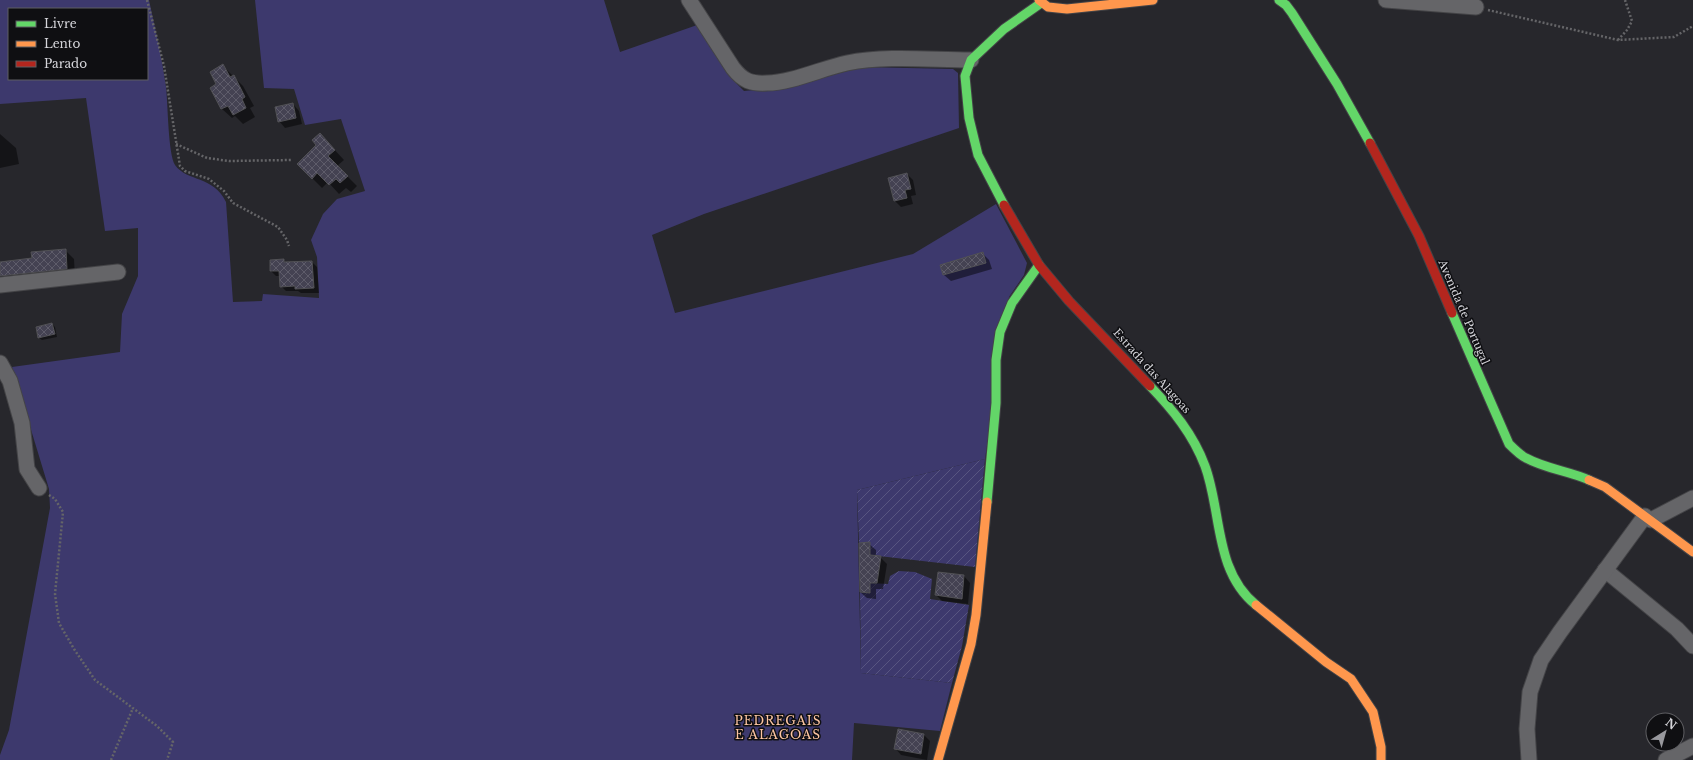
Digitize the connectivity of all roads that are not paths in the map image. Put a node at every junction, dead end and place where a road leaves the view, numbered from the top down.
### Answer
1 (689, 0) edge
2 (1153, 0) edge
3 (1386, 0) edge
4 (1040, 1) edge
5 (1287, 2) edge
6 (1476, 7) road end
7 (971, 60) junction
8 (1039, 266) junction
9 (118, 272) dead end
10 (0, 285) edge
11 (0, 363) edge
12 (38, 488) road end
13 (1693, 498) edge
14 (1648, 518) junction
15 (1693, 552) edge
16 (1605, 570) junction
17 (1693, 646) edge
18 (1693, 746) edge
19 (938, 760) edge
20 (1381, 760) edge
21 (1529, 760) edge
22 (1666, 760) edge

1 - 7 street
2 - 4 street
3 - 6 street
4 - 7 street
5 - 14 street, Avenida de Portugal
7 - 8 street, Estrada das Alagoas
8 - 19 street
8 - 20 street, Estrada das Alagoas
9 - 10 street
11 - 12 street
13 - 14 street
14 - 15 street, Avenida de Portugal
14 - 16 street
16 - 17 street
16 - 21 street
18 - 22 street

